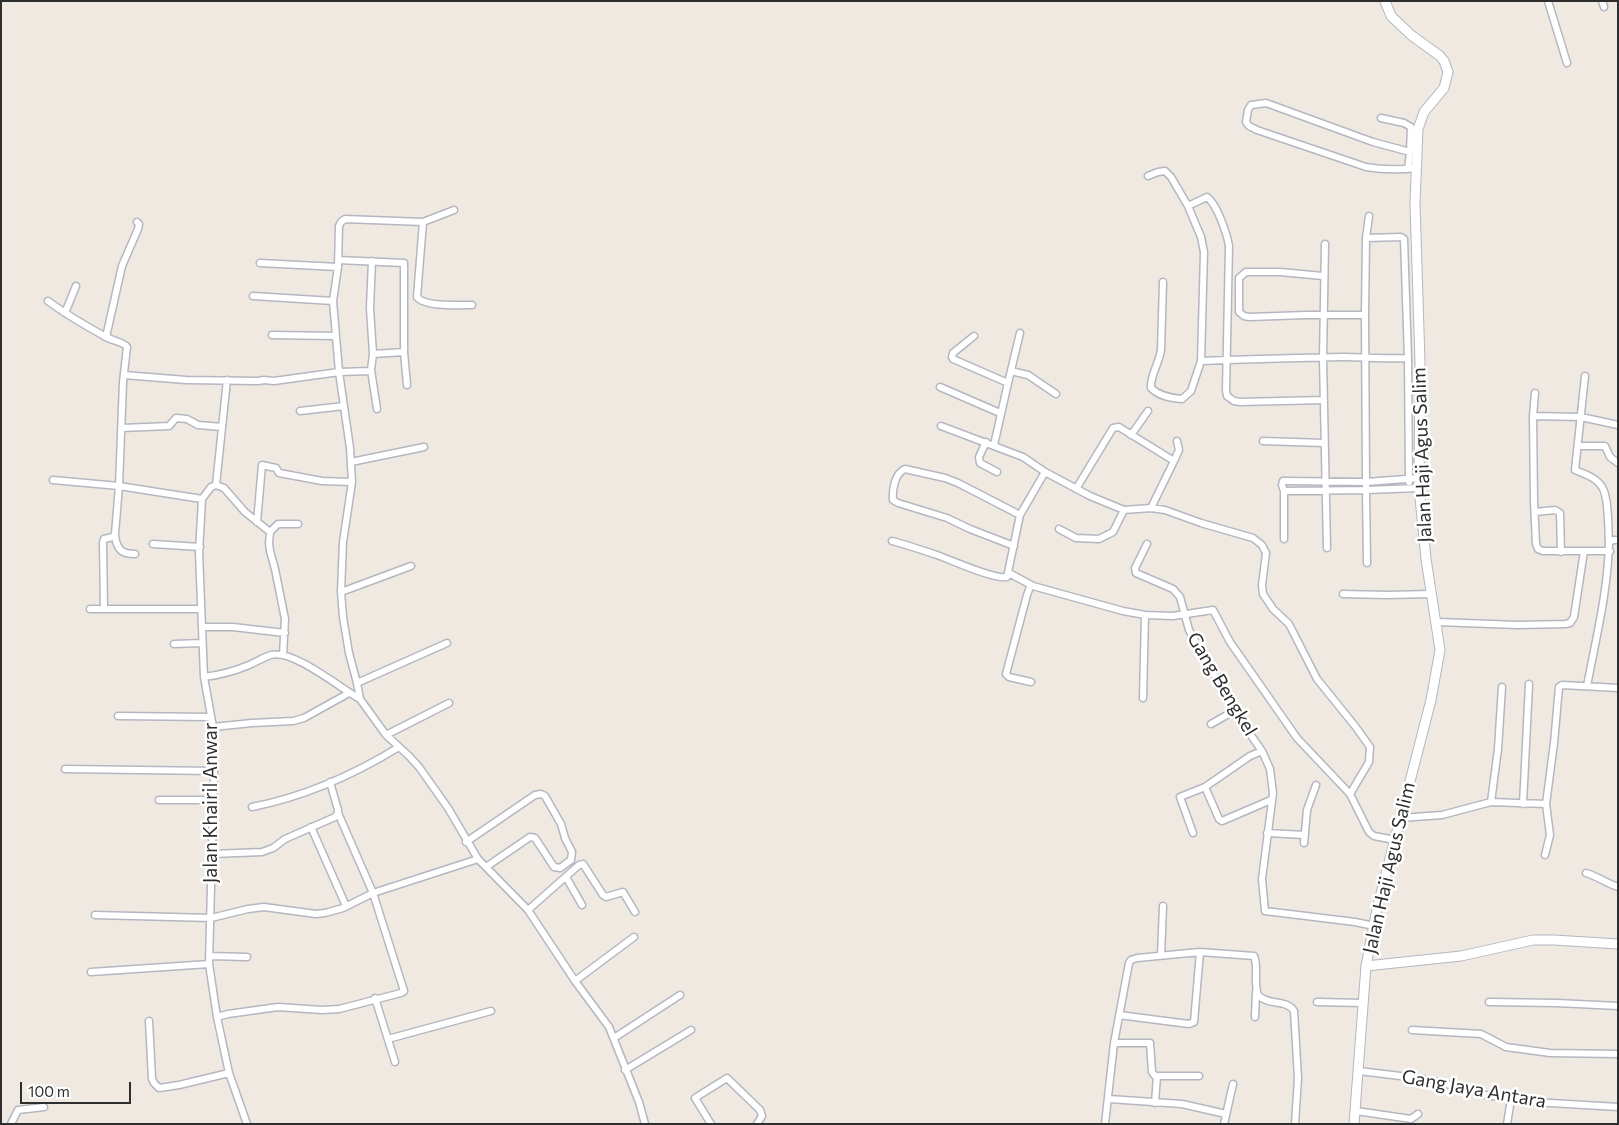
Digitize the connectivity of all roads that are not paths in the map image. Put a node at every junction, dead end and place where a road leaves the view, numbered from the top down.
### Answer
1 (1385, 1) edge
2 (1548, 1) edge
3 (1567, 63) dead end
4 (1381, 118) dead end
5 (1410, 152) junction
6 (1412, 168) junction
7 (1148, 176) dead end
8 (1188, 206) junction
9 (454, 210) dead end
10 (1369, 216) dead end
11 (137, 222) dead end
12 (423, 222) junction
13 (1366, 238) junction
14 (1325, 244) dead end
15 (372, 262) junction
16 (260, 263) dead end
17 (338, 263) junction
18 (1323, 276) junction
19 (1163, 282) dead end
20 (76, 286) dead end
21 (253, 296) dead end
22 (333, 300) junction
23 (48, 301) dead end
24 (472, 305) dead end
25 (65, 313) junction
26 (1365, 315) junction
27 (1323, 316) junction
28 (1020, 333) dead end
29 (272, 335) dead end
30 (336, 336) junction
31 (974, 336) dead end
32 (106, 337) junction
33 (404, 352) junction
34 (373, 354) junction
35 (1365, 357) junction
36 (1323, 358) junction
37 (1408, 358) junction
38 (1227, 360) junction
39 (1201, 361) junction
40 (371, 371) junction
41 (1011, 371) junction
42 (339, 372) junction
43 (124, 375) junction
44 (1585, 376) dead end
45 (227, 380) junction
46 (1008, 383) junction
47 (407, 385) dead end
48 (940, 387) dead end
49 (1535, 393) dead end
50 (1056, 394) dead end
51 (1324, 400) junction
52 (344, 406) junction
53 (377, 409) dead end
54 (300, 411) dead end
55 (1148, 411) dead end
56 (1000, 413) junction
57 (1533, 416) junction
58 (1581, 417) junction
59 (1618, 425) edge
60 (941, 426) dead end
61 (222, 427) junction
62 (122, 428) junction
63 (1131, 434) junction
64 (1177, 441) dead end
65 (1263, 441) dead end
66 (986, 442) junction
67 (1324, 443) junction
68 (994, 445) junction
69 (1578, 446) junction
70 (424, 447) dead end
71 (1174, 461) junction
72 (351, 462) junction
73 (1618, 464) edge
74 (998, 472) dead end
75 (1045, 472) junction
76 (1419, 478) junction
77 (1409, 479) junction
78 (53, 480) dead end
79 (352, 482) junction
80 (1325, 482) junction
81 (1366, 482) junction
82 (216, 485) junction
83 (119, 486) junction
84 (1409, 488) junction
85 (1419, 488) junction
86 (1076, 489) junction
87 (1284, 490) junction
88 (1326, 490) junction
89 (1366, 490) junction
90 (202, 499) junction
91 (1151, 508) junction
92 (1124, 510) junction
93 (1535, 512) junction
94 (1020, 515) junction
95 (257, 522) junction
96 (298, 524) dead end
97 (1059, 529) dead end
98 (270, 532) junction
99 (114, 536) junction
100 (1284, 539) dead end
101 (1618, 540) edge
102 (892, 541) dead end
103 (1609, 542) junction
104 (153, 544) dead end
105 (1146, 544) dead end
106 (1014, 546) junction
107 (200, 547) junction
108 (1327, 548) dead end
109 (1584, 551) junction
110 (1610, 551) junction
111 (1561, 552) junction
112 (135, 554) dead end
113 (1367, 563) dead end
114 (411, 566) dead end
115 (1009, 573) junction
116 (1033, 586) junction
117 (341, 592) junction
118 (1343, 594) dead end
119 (1432, 594) junction
120 (90, 609) dead end
121 (104, 609) junction
122 (201, 609) junction
123 (1145, 614) junction
124 (1184, 615) junction
125 (1437, 622) junction
126 (202, 627) junction
127 (285, 633) junction
128 (202, 643) junction
129 (447, 643) dead end
130 (174, 644) dead end
131 (284, 655) junction
132 (204, 676) junction
133 (1030, 682) dead end
134 (357, 683) junction
135 (1529, 684) dead end
136 (1588, 686) junction
137 (1502, 687) dead end
138 (1618, 688) edge
139 (349, 693) junction
140 (1143, 698) dead end
141 (360, 699) junction
142 (449, 703) dead end
143 (1234, 710) junction
144 (118, 716) dead end
145 (211, 717) junction
146 (1211, 724) dead end
147 (213, 727) junction
148 (386, 735) junction
149 (399, 747) junction
150 (1262, 751) junction
151 (65, 769) dead end
152 (214, 771) junction
153 (330, 782) junction
154 (1316, 785) dead end
155 (1205, 787) junction
156 (1350, 794) junction
157 (159, 800) dead end
158 (214, 800) junction
159 (1271, 800) junction
160 (1491, 802) junction
161 (1523, 804) junction
162 (1546, 804) junction
163 (252, 807) dead end
164 (338, 813) junction
165 (1400, 818) junction
166 (311, 827) junction
167 (1194, 834) dead end
168 (1268, 834) junction
169 (1305, 835) junction
170 (1394, 840) junction
171 (466, 842) junction
172 (1304, 843) dead end
173 (212, 854) junction
174 (1546, 855) dead end
175 (478, 858) junction
176 (486, 867) junction
177 (1586, 873) dead end
178 (566, 877) junction
179 (1618, 886) edge
180 (373, 893) junction
181 (582, 904) dead end
182 (346, 906) junction
183 (1163, 906) dead end
184 (528, 910) junction
185 (635, 912) dead end
186 (95, 915) dead end
187 (211, 918) junction
188 (1374, 926) junction
189 (634, 937) dead end
190 (1618, 944) edge
191 (1200, 952) junction
192 (1161, 955) junction
193 (210, 956) junction
194 (247, 957) dead end
195 (210, 964) junction
196 (1366, 966) junction
197 (91, 972) dead end
198 (575, 981) junction
199 (1256, 988) junction
200 (680, 995) dead end
201 (375, 998) junction
202 (1316, 1002) dead end
203 (1489, 1002) dead end
204 (1363, 1004) junction
205 (1618, 1006) edge
206 (491, 1011) dead end
207 (1119, 1015) junction
208 (217, 1017) junction
209 (1254, 1017) dead end
210 (149, 1022) dead end
211 (690, 1030) dead end
212 (1412, 1030) dead end
213 (614, 1038) junction
214 (388, 1039) junction
215 (1114, 1043) junction
216 (1618, 1054) edge
217 (395, 1062) dead end
218 (625, 1070) junction
219 (1360, 1071) junction
220 (229, 1073) junction
221 (1157, 1076) junction
222 (1199, 1076) dead end
223 (1234, 1084) dead end
224 (1109, 1098) junction
225 (1511, 1099) junction
226 (1155, 1103) junction
227 (44, 1107) dead end
228 (1618, 1107) edge
229 (1356, 1110) junction
230 (1226, 1114) junction
231 (1418, 1114) dead end
232 (11, 1124) edge
233 (247, 1124) edge
234 (645, 1124) edge
235 (711, 1124) edge
236 (757, 1124) edge
237 (1105, 1124) edge
238 (1224, 1124) edge
239 (1295, 1124) edge
240 (1354, 1124) edge
241 (1506, 1124) edge

1 - 6 street, Jalan Haji Agus Salim
2 - 3 street
4 - 5 street
5 - 6 street
5 - 6 street
6 - 76 street, Jalan Haji Agus Salim
7 - 8 street
8 - 38 street
8 - 39 street
9 - 12 street
10 - 13 street
11 - 32 street
12 - 17 street
12 - 24 street
13 - 26 street
13 - 37 street
14 - 18 street
15 - 17 street
15 - 33 street
15 - 34 street
16 - 17 street
17 - 22 street
18 - 27 street
18 - 27 street
19 - 39 street
20 - 25 street
21 - 22 street
22 - 30 street
23 - 25 street
25 - 32 street
26 - 27 street
26 - 35 street
27 - 36 street
28 - 41 street
29 - 30 street
30 - 42 street
31 - 46 street
32 - 43 street
33 - 34 street
33 - 47 street
34 - 40 street
35 - 36 street
35 - 37 street
35 - 81 street
36 - 38 street
36 - 51 street
37 - 77 street
38 - 39 street
38 - 51 street
40 - 42 street
40 - 53 street
41 - 46 street
41 - 50 street
42 - 45 street
42 - 52 street
43 - 45 street
43 - 62 street
44 - 58 street
45 - 61 street
46 - 56 street
48 - 56 street
49 - 57 street
51 - 67 street
52 - 54 street
52 - 72 street
55 - 63 street
56 - 68 street
57 - 58 street
57 - 93 street
58 - 59 street
58 - 69 street
60 - 66 street
61 - 62 street
61 - 82 street
62 - 83 street
63 - 71 street
63 - 86 street
64 - 71 street
65 - 67 street
66 - 68 street
66 - 74 street
67 - 80 street
68 - 75 street
69 - 73 street
69 - 103 street
70 - 72 street
71 - 91 street
72 - 79 street
75 - 86 street
75 - 94 street
76 - 77 street
76 - 85 street, Jalan Haji Agus Salim
77 - 81 street
77 - 84 street
78 - 83 street
79 - 95 street
79 - 117 street
80 - 81 street
80 - 87 street
80 - 88 street
81 - 89 street
82 - 90 street
82 - 95 street
83 - 90 street
83 - 99 street
84 - 85 street
84 - 89 street
85 - 119 street, Jalan Haji Agus Salim
86 - 92 street
87 - 88 street
87 - 100 street
88 - 89 street
88 - 108 street
89 - 113 street
90 - 107 street, Jalan Khairil Anwar
91 - 92 street
91 - 156 street
92 - 97 street
93 - 111 street
93 - 111 street
94 - 106 street
94 - 106 street
95 - 98 street
96 - 98 street
98 - 127 street
99 - 112 street
99 - 121 street
101 - 103 street
102 - 115 street
103 - 110 street
104 - 107 street
105 - 124 street, Gang Bengkel
106 - 115 street
107 - 122 street, Jalan Khairil Anwar
109 - 110 street
109 - 111 street
109 - 125 street
110 - 136 street
114 - 117 street
115 - 116 street
116 - 123 street
116 - 133 street
117 - 134 street
118 - 119 street
119 - 125 street, Jalan Haji Agus Salim
120 - 121 street
121 - 122 street
122 - 126 street, Jalan Khairil Anwar
123 - 124 street
123 - 140 street
124 - 143 street, Gang Bengkel
124 - 156 street
125 - 165 street, Jalan Haji Agus Salim
126 - 127 street
126 - 128 street, Jalan Khairil Anwar
127 - 131 street
128 - 130 street
128 - 132 street, Jalan Khairil Anwar
129 - 134 street
131 - 132 street
131 - 139 street
132 - 145 street, Jalan Khairil Anwar
134 - 141 street
135 - 161 street
136 - 138 street
136 - 162 street
137 - 160 street
139 - 141 street
139 - 147 street
141 - 148 street
142 - 148 street
143 - 146 street
143 - 150 street, Gang Bengkel
144 - 145 street
145 - 147 street, Jalan Khairil Anwar
147 - 152 street, Jalan Khairil Anwar
148 - 149 street
149 - 153 street
149 - 171 street
150 - 155 street, Gang Bengkel
150 - 159 street, Gang Bengkel
151 - 152 street
152 - 158 street, Jalan Khairil Anwar
153 - 163 street
153 - 164 street
154 - 169 street
155 - 159 street
155 - 167 street, Gang Bengkel
156 - 170 street
157 - 158 street
158 - 173 street, Jalan Khairil Anwar
159 - 168 street, Gang Bengkel
160 - 161 street
160 - 165 street
161 - 162 street
162 - 174 street
164 - 166 street
164 - 180 street
165 - 170 street, Jalan Haji Agus Salim
166 - 173 street
166 - 182 street
168 - 169 street
168 - 188 street, Gang Bengkel
169 - 172 street
170 - 188 street, Jalan Haji Agus Salim
171 - 175 street
171 - 176 street
173 - 187 street, Jalan Khairil Anwar
175 - 176 street
175 - 180 street
176 - 184 street
177 - 179 street
178 - 181 street
178 - 184 street
178 - 185 street
180 - 182 street
180 - 201 street
182 - 187 street
183 - 192 street
184 - 198 street
186 - 187 street
187 - 193 street, Jalan Khairil Anwar
188 - 196 street, Jalan Haji Agus Salim
189 - 198 street
190 - 196 street
191 - 192 street
191 - 199 street
191 - 207 street
192 - 207 street
193 - 194 street
193 - 195 street, Jalan Khairil Anwar
195 - 197 street
195 - 208 street, Jalan Khairil Anwar
196 - 204 street, Jalan Haji Agus Salim
198 - 213 street
199 - 209 street
199 - 239 street
200 - 213 street
201 - 208 street
201 - 214 street
202 - 204 street
203 - 205 street
204 - 219 street, Jalan Haji Agus Salim
206 - 214 street
207 - 215 street
208 - 220 street, Jalan Khairil Anwar
210 - 220 street
211 - 218 street
212 - 216 street
213 - 218 street
214 - 217 street
215 - 221 street
215 - 224 street
218 - 234 street
219 - 225 street, Gang Jaya Antara
219 - 229 street, Jalan Haji Agus Salim
220 - 233 street, Jalan Khairil Anwar
221 - 222 street
221 - 226 street
223 - 230 street
224 - 226 street
224 - 237 street
225 - 228 street, Gang Jaya Antara
225 - 241 street
226 - 230 street
227 - 232 street
229 - 231 street
229 - 240 street, Jalan Haji Agus Salim
230 - 238 street
235 - 236 street

